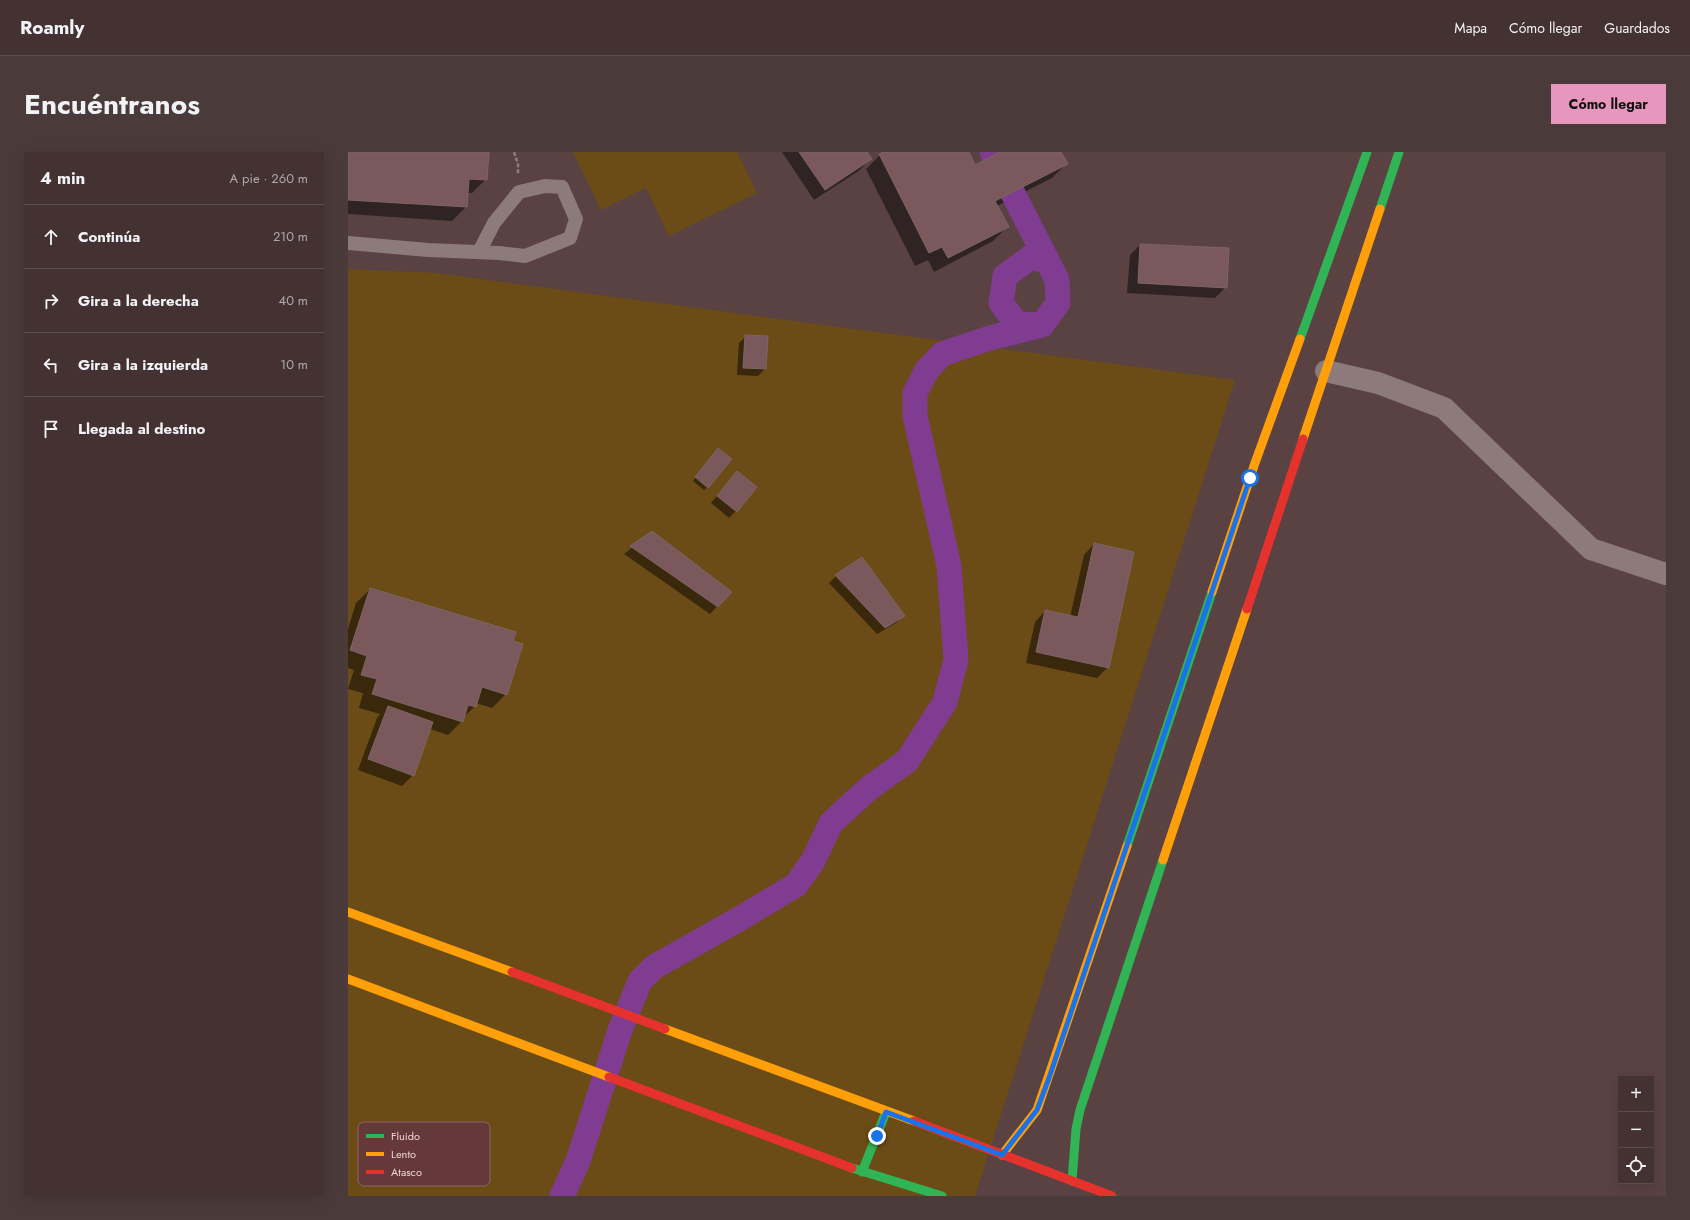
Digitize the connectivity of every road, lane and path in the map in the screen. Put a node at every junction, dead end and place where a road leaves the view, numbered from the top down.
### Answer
1 (1366, 152) edge
2 (1399, 152) edge
3 (348, 242) edge
4 (478, 252) junction
5 (1326, 371) junction
6 (1666, 574) edge
7 (348, 912) edge
8 (348, 979) edge
9 (886, 1112) junction
10 (1002, 1155) junction
11 (862, 1172) junction
12 (1072, 1182) junction
13 (942, 1196) edge
14 (1112, 1196) edge

1 - 10 street
2 - 5 street
3 - 4 lane
4 - 4 lane
5 - 6 street
5 - 12 street
7 - 9 street
8 - 11 street
9 - 10 street
9 - 11 street
10 - 12 street
11 - 13 street
12 - 14 street

